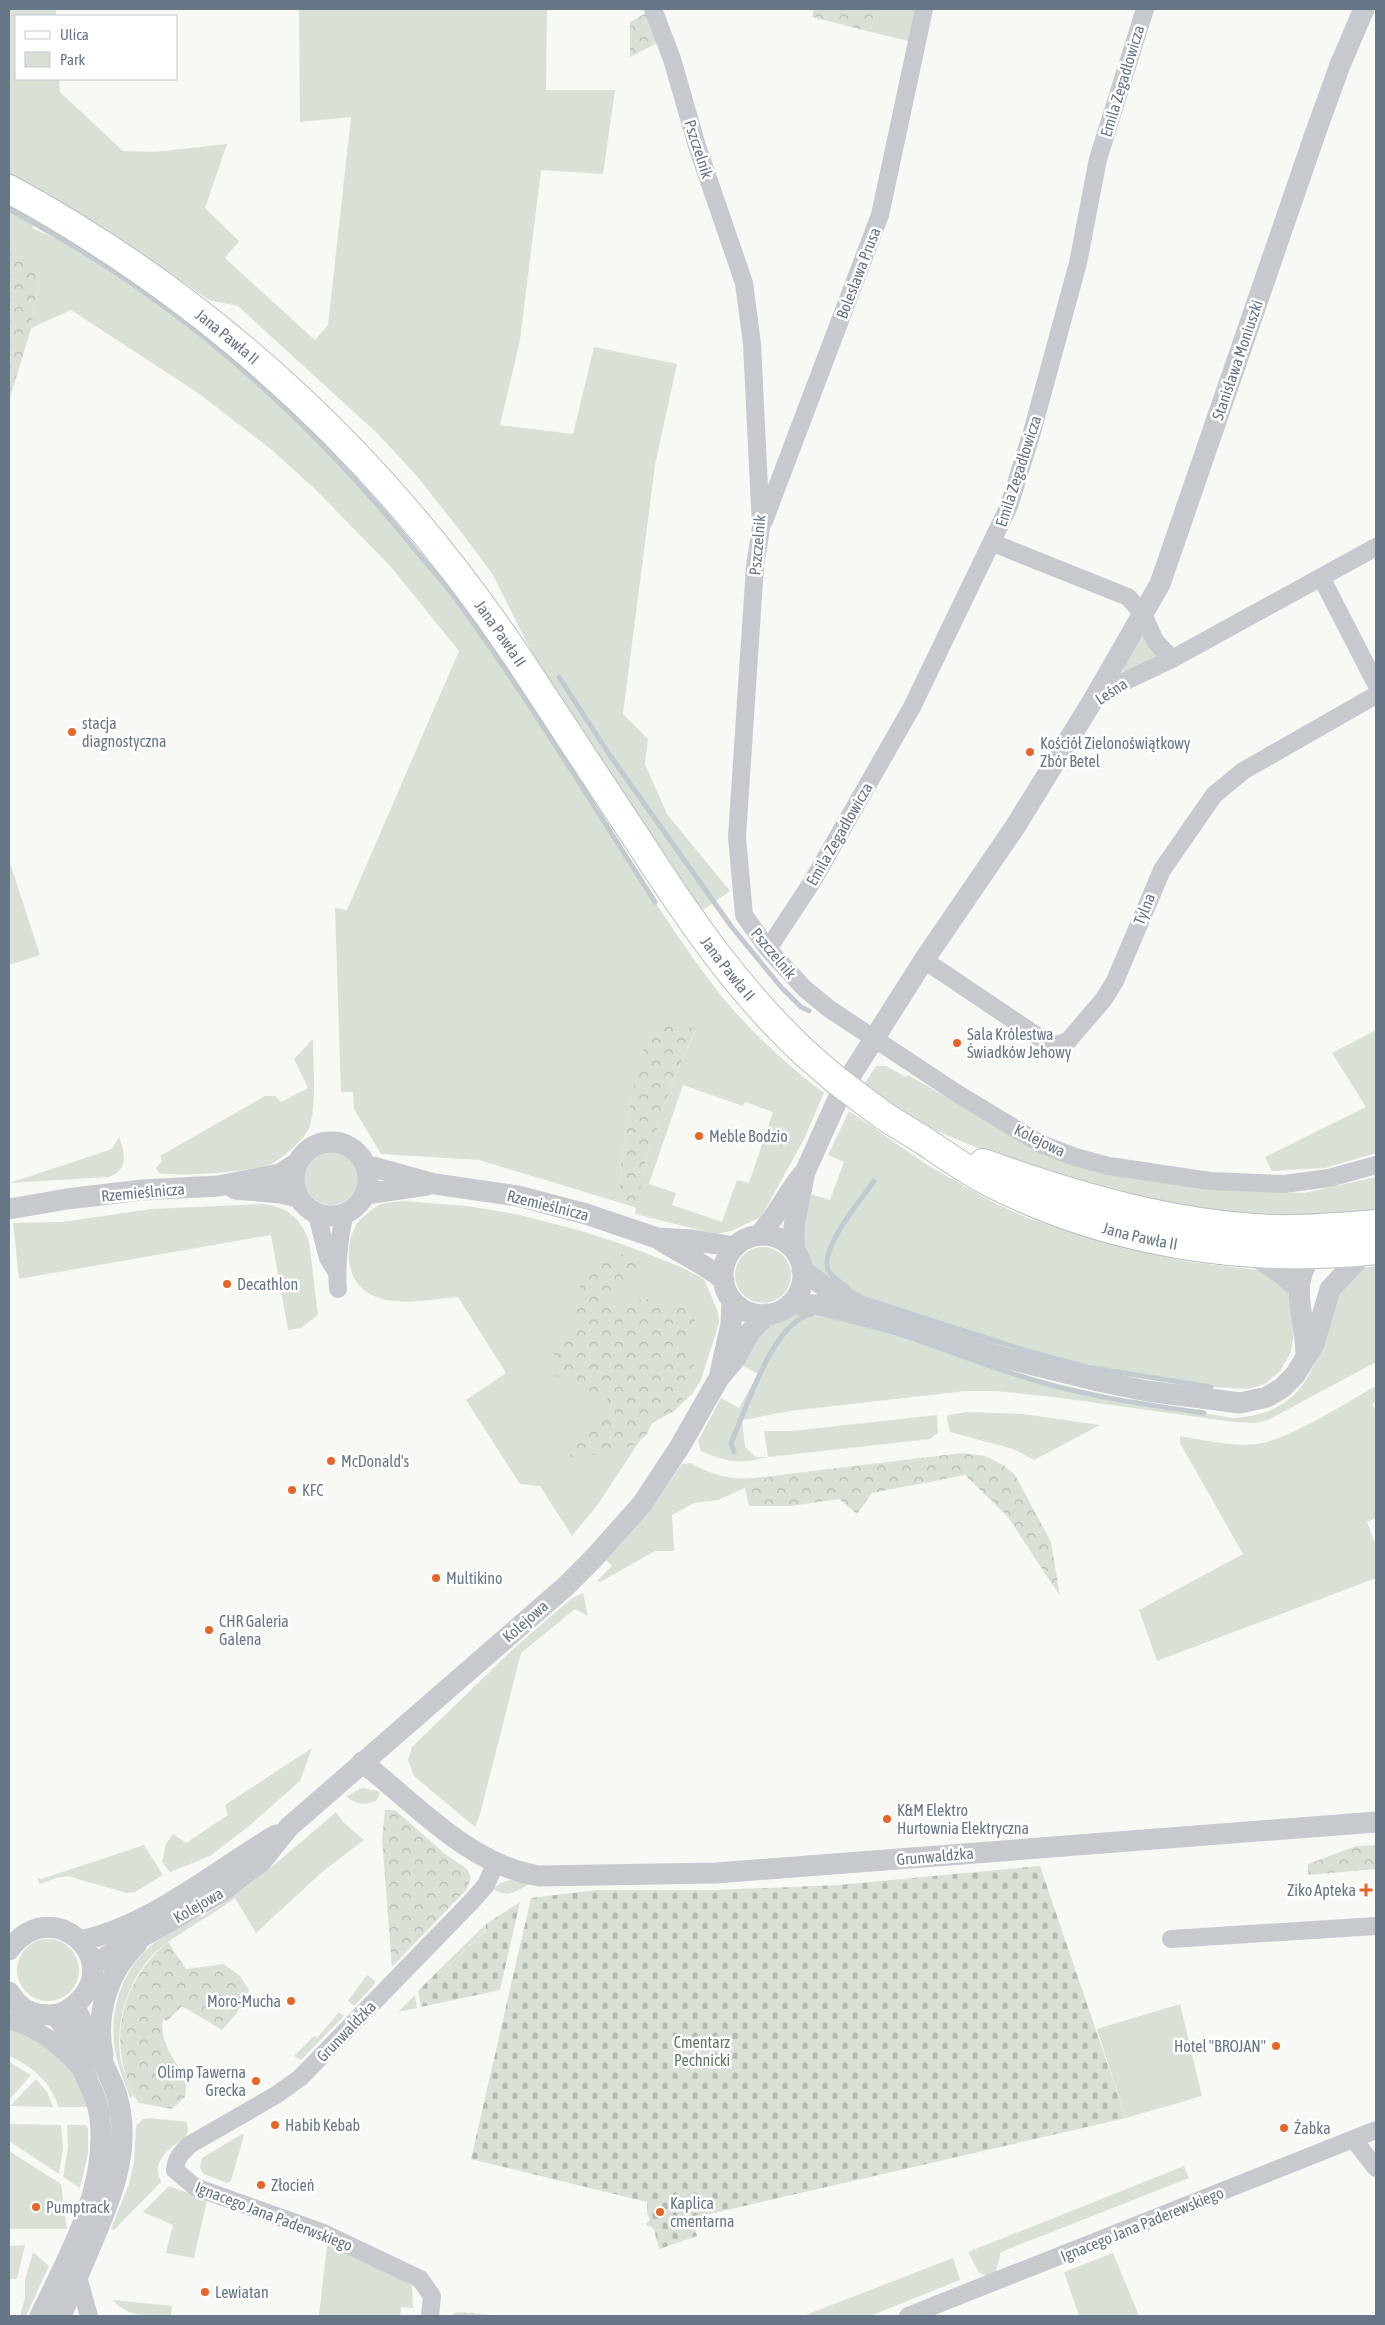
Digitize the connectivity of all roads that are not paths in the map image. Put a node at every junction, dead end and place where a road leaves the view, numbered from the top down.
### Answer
1 (653, 9) edge
2 (924, 9) edge
3 (1145, 9) edge
4 (1364, 9) edge
5 (9, 189) edge
6 (761, 528) junction
7 (993, 543) junction
8 (1376, 547) edge
9 (1324, 582) junction
10 (1143, 614) junction
11 (1172, 659) junction
12 (1376, 684) edge
13 (1376, 695) edge
14 (1092, 702) junction
15 (768, 949) junction
16 (924, 960) junction
17 (874, 1038) junction
18 (926, 1142) junction
19 (297, 1163) junction
20 (366, 1165) junction
21 (1376, 1166) edge
22 (805, 1172) junction
23 (435, 1184) junction
24 (218, 1186) junction
25 (366, 1194) junction
26 (9, 1196) edge
27 (298, 1197) junction
28 (68, 1199) junction
29 (9, 1209) edge
30 (345, 1214) junction
31 (317, 1215) junction
32 (1376, 1224) edge
33 (1337, 1228) junction
34 (1283, 1229) junction
35 (759, 1235) junction
36 (657, 1238) junction
37 (735, 1247) junction
38 (794, 1250) junction
39 (1371, 1251) edge
40 (1251, 1253) junction
41 (1312, 1254) junction
42 (802, 1270) junction
43 (724, 1280) junction
44 (1298, 1288) junction
45 (1330, 1289) junction
46 (732, 1300) junction
47 (790, 1304) junction
48 (767, 1314) junction
49 (875, 1314) junction
50 (1306, 1358) junction
51 (719, 1378) junction
52 (362, 1762) junction
53 (1376, 1822) edge
54 (289, 1827) junction
55 (496, 1864) junction
56 (1376, 1926) edge
57 (150, 1932) junction
58 (1171, 1939) dead end
59 (81, 1941) junction
60 (9, 1950) edge
61 (92, 1965) junction
62 (11, 2006) edge
63 (65, 2011) junction
64 (85, 2073) junction
65 (108, 2075) junction
66 (1376, 2130) edge
67 (1354, 2140) junction
68 (1376, 2168) edge
69 (175, 2170) joint
70 (78, 2277) junction
71 (46, 2316) edge
72 (89, 2316) edge
73 (430, 2316) edge
74 (908, 2316) edge

1 - 6 street, Pszczelnik
2 - 6 street, Bolesława Prusa
3 - 7 street, Emila Zegadłowicza
4 - 10 street, Stanisława Moniuszki
5 - 18 main road, Jana Pawła II, bridge
6 - 15 street, Pszczelnik
7 - 10 street
7 - 15 street, Emila Zegadłowicza
8 - 9 street, Leśna
9 - 11 street, Leśna
9 - 12 street
10 - 11 street
10 - 14 street, Stanisława Moniuszki
11 - 14 street, Leśna
13 - 16 street, Tylna
14 - 16 street, Leśna
15 - 17 street, Pszczelnik
16 - 17 street, Leśna
17 - 21 street, Kolejowa
17 - 22 street
18 - 34 main road, Jana Pawła II
18 - 40 main road, Jana Pawła II
19 - 20 street
19 - 24 street, Rzemieślnicza
19 - 27 street
20 - 23 street, Rzemieślnicza
20 - 25 street
22 - 35 street
22 - 38 street
23 - 25 street, Rzemieślnicza
23 - 36 street, Rzemieślnicza
24 - 27 street, Rzemieślnicza
24 - 28 street, Rzemieślnicza
25 - 30 street
26 - 28 street
27 - 31 street
28 - 29 street
30 - 31 street
30 - 31 street
32 - 33 main road, Jana Pawła II
33 - 34 main road, Jana Pawła II
33 - 41 street
34 - 41 street
35 - 37 street
35 - 38 street
36 - 37 street, Rzemieślnicza
36 - 43 street, Rzemieślnicza
37 - 43 street
38 - 42 street
39 - 41 main road, Jana Pawła II
39 - 45 street
40 - 41 main road, Jana Pawła II
40 - 44 street
41 - 44 street
41 - 45 street
42 - 47 street
42 - 49 street
43 - 46 street
44 - 50 street
45 - 50 street
46 - 48 street
46 - 51 street, Kolejowa
47 - 48 street
47 - 49 street
48 - 51 street, Kolejowa
49 - 50 street
51 - 52 street, Kolejowa
52 - 54 street, Kolejowa
52 - 55 street, Grunwaldzka
53 - 55 street, Grunwaldzka
54 - 57 street, Kolejowa
54 - 59 street, Kolejowa
55 - 69 street, Grunwaldzka
56 - 58 street
57 - 61 street, Kolejowa
57 - 65 street
59 - 60 street
59 - 61 street
61 - 63 street
62 - 63 street
62 - 64 street
63 - 64 street
63 - 65 street
64 - 71 street
65 - 70 street
66 - 67 street, Ignacego Jana Paderewskiego
67 - 68 street
67 - 74 street, Ignacego Jana Paderewskiego
69 - 73 street, Ignacego Jana Paderwskiego
70 - 71 street
70 - 72 street

